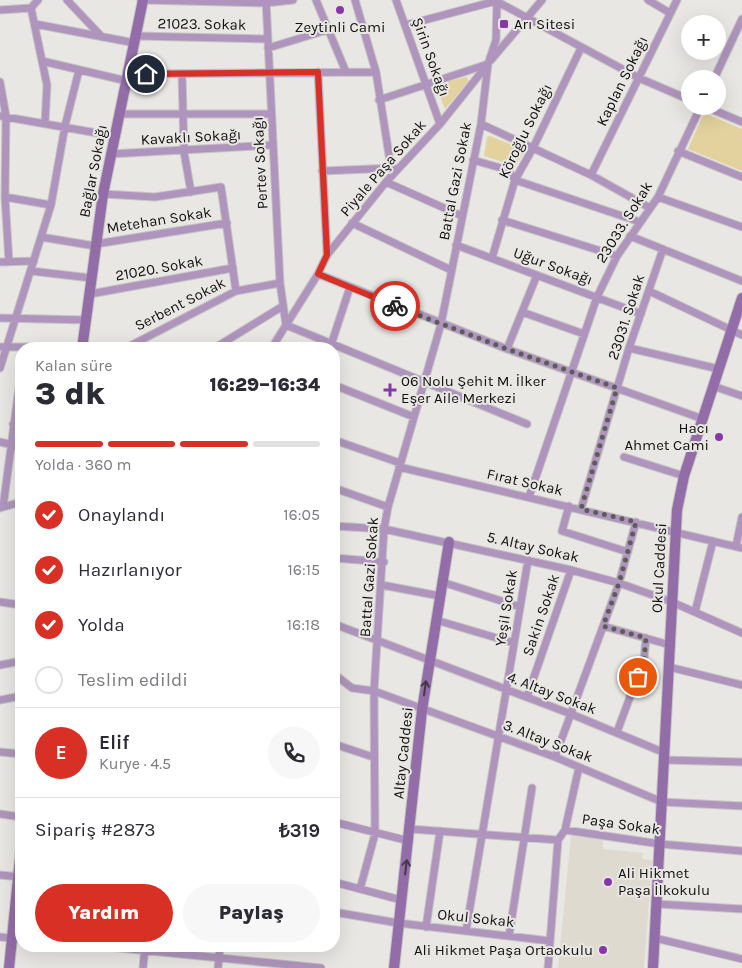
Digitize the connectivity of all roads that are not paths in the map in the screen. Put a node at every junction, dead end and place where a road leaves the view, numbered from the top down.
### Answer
1 (38, 0) edge
2 (67, 0) edge
3 (142, 0) edge
4 (293, 0) edge
5 (316, 0) edge
6 (355, 0) edge
7 (396, 0) edge
8 (496, 0) edge
9 (542, 0) edge
10 (648, 0) edge
11 (676, 0) edge
12 (266, 2) edge
13 (31, 8) junction
14 (0, 10) edge
15 (670, 13) junction
16 (528, 16) junction
17 (742, 19) edge
18 (35, 24) junction
19 (406, 25) junction
20 (327, 30) junction
21 (738, 36) edge
22 (102, 37) junction
23 (268, 39) junction
24 (135, 40) junction
25 (268, 48) junction
26 (581, 48) junction
27 (42, 61) junction
28 (488, 64) junction
29 (79, 70) junction
30 (719, 70) edge
31 (318, 72) junction
32 (346, 72) junction
33 (376, 72) junction
34 (269, 73) junction
35 (182, 74) junction
36 (127, 78) junction
37 (639, 78) junction
38 (0, 82) edge
39 (427, 84) junction
40 (681, 96) edge
41 (379, 100) junction
42 (120, 114) junction
43 (183, 114) junction
44 (272, 114) junction
45 (698, 115) edge
46 (725, 115) edge
47 (3, 116) edge
48 (742, 122) edge
49 (45, 123) junction
50 (440, 124) junction
51 (481, 124) junction
52 (65, 126) junction
53 (114, 136) junction
54 (274, 146) junction
55 (533, 148) junction
56 (678, 151) junction
57 (184, 152) junction
58 (110, 154) junction
59 (473, 160) junction
60 (400, 167) junction
61 (391, 168) junction
62 (322, 171) junction
63 (591, 175) junction
64 (742, 177) edge
65 (515, 180) junction
66 (386, 182) junction
67 (191, 192) junction
68 (103, 194) junction
69 (658, 196) junction
70 (5, 197) junction
71 (51, 205) junction
72 (650, 208) junction
73 (462, 216) junction
74 (502, 220) junction
75 (640, 222) junction
76 (227, 223) junction
77 (352, 223) junction
78 (742, 227) edge
79 (630, 236) junction
80 (41, 237) junction
81 (96, 245) junction
82 (456, 245) junction
83 (663, 249) junction
84 (327, 255) junction
85 (617, 256) junction
86 (492, 258) junction
87 (34, 261) junction
88 (0, 262) edge
89 (9, 262) junction
90 (233, 268) junction
91 (451, 270) junction
92 (31, 271) junction
93 (318, 274) junction
94 (537, 275) junction
95 (91, 278) junction
96 (742, 281) edge
97 (280, 283) junction
98 (350, 288) junction
99 (236, 291) junction
100 (649, 291) junction
101 (90, 294) junction
102 (597, 297) junction
103 (742, 298) edge
104 (283, 306) junction
105 (522, 312) junction
106 (641, 314) junction
107 (16, 317) junction
108 (0, 318) edge
109 (86, 320) junction
110 (442, 324) junction
111 (286, 325) junction
112 (731, 330) junction
113 (584, 334) junction
114 (742, 335) edge
115 (83, 342) edge
116 (138, 342) edge
117 (224, 342) edge
118 (275, 342) edge
119 (323, 342) edge
120 (331, 342) edge
121 (3, 347) edge
122 (629, 348) junction
123 (340, 349) edge
124 (507, 349) junction
125 (0, 368) edge
126 (719, 369) junction
127 (572, 372) junction
128 (424, 383) junction
129 (713, 386) junction
130 (340, 387) edge
131 (617, 388) junction
132 (742, 396) edge
133 (15, 411) edge
134 (414, 417) junction
135 (702, 419) junction
136 (13, 424) joint
137 (527, 424) dead end
138 (0, 442) edge
139 (340, 442) edge
140 (10, 444) junction
141 (15, 445) edge
142 (624, 457) dead end
143 (400, 465) junction
144 (684, 476) junction
145 (340, 490) edge
146 (529, 497) junction
147 (15, 504) edge
148 (569, 506) junction
149 (2, 507) edge
150 (388, 507) junction
151 (581, 509) junction
152 (742, 517) edge
153 (636, 522) junction
154 (340, 526) edge
155 (384, 529) junction
156 (674, 530) junction
157 (713, 541) junction
158 (449, 542) junction
159 (739, 547) edge
160 (628, 552) junction
161 (340, 558) edge
162 (528, 560) junction
163 (384, 562) junction
164 (571, 570) junction
165 (442, 582) junction
166 (619, 583) junction
167 (382, 586) junction
168 (440, 596) junction
169 (0, 602) edge
170 (672, 602) junction
171 (15, 604) edge
172 (520, 607) junction
173 (695, 612) junction
174 (436, 620) junction
175 (340, 626) edge
176 (603, 626) junction
177 (742, 633) edge
178 (646, 638) junction
179 (378, 641) junction
180 (514, 643) junction
181 (670, 645) junction
182 (428, 661) junction
183 (15, 662) edge
184 (0, 665) edge
185 (669, 667) junction
186 (340, 679) edge
187 (742, 685) edge
188 (507, 690) junction
189 (374, 691) junction
190 (15, 697) edge
191 (527, 698) junction
192 (0, 700) edge
193 (422, 710) junction
194 (571, 714) junction
195 (617, 732) junction
196 (498, 736) junction
197 (340, 746) edge
198 (0, 752) edge
199 (15, 753) edge
200 (665, 756) junction
201 (374, 757) junction
202 (555, 757) junction
203 (742, 762) edge
204 (579, 767) junction
205 (532, 788) dead end
206 (662, 802) junction
207 (742, 806) edge
208 (0, 814) edge
209 (15, 816) edge
210 (340, 824) edge
211 (410, 829) junction
212 (565, 830) junction
213 (440, 831) junction
214 (375, 834) junction
215 (482, 834) junction
216 (524, 838) junction
217 (558, 840) junction
218 (409, 842) junction
219 (660, 844) junction
220 (742, 851) edge
221 (0, 875) edge
222 (15, 876) edge
223 (340, 884) edge
224 (360, 889) junction
225 (401, 900) junction
226 (657, 904) junction
227 (742, 909) edge
228 (340, 913) edge
229 (398, 924) junction
230 (426, 927) junction
231 (466, 931) junction
232 (509, 936) junction
233 (0, 938) edge
234 (655, 938) junction
235 (15, 939) edge
236 (550, 941) junction
237 (15, 946) edge
238 (145, 952) edge
239 (178, 952) edge
240 (219, 952) edge
241 (219, 957) junction
242 (742, 959) edge
243 (269, 965) edge
244 (9, 968) edge
245 (143, 968) edge
246 (218, 968) edge
247 (321, 968) edge
248 (394, 968) edge
249 (548, 968) edge
250 (655, 968) edge

1 - 13 street
2 - 22 street
3 - 12 street
3 - 24 main road, Bağlar Sokağı
4 - 12 street
5 - 20 street
6 - 33 street
7 - 19 street, Şirin Sokağı
8 - 16 street
8 - 19 street
8 - 28 street, Piyale Paşa Sokak
9 - 16 street
10 - 15 street
11 - 15 street, Kaplan Sokağı
12 - 23 street, Pertev Sokağı
13 - 14 street
13 - 18 street
15 - 37 street, Kaplan Sokağı
16 - 26 street
16 - 28 street
17 - 21 street
18 - 22 street, 21023. Sokak
18 - 27 street
19 - 39 street, Şirin Sokağı
20 - 25 street
20 - 32 street
21 - 30 street
22 - 24 street, 21023. Sokak
23 - 24 street, 21023. Sokak
23 - 25 street, Pertev Sokağı
24 - 36 main road, Bağlar Sokağı
25 - 34 street, Pertev Sokağı
26 - 37 street
26 - 55 street, Köroğlu Sokağı
27 - 29 street
27 - 49 street
28 - 39 street
28 - 50 street, Piyale Paşa Sokak
28 - 51 street, Battal Gazi Sokak
29 - 36 street
29 - 52 street
31 - 32 street
31 - 34 street
31 - 62 street
32 - 33 street
33 - 41 street
34 - 35 street
34 - 44 street, Pertev Sokağı
35 - 36 street
35 - 43 street
36 - 42 main road, Bağlar Sokağı
37 - 40 street
37 - 63 street, Kaplan Sokağı
38 - 47 street
39 - 41 street
39 - 50 street, Şirin Sokağı
41 - 61 street
42 - 43 street
42 - 53 main road, Bağlar Sokağı
43 - 44 street
43 - 57 street
44 - 54 street, Pertev Sokağı
45 - 56 street, 23033. Sokak
46 - 48 street
47 - 49 street
47 - 70 street
49 - 52 street
50 - 60 street, Piyale Paşa Sokak
51 - 55 street
51 - 59 street, Battal Gazi Sokak
52 - 53 street
52 - 71 street
53 - 58 main road, Bağlar Sokağı
54 - 57 street, Kavaklı Sokağı
54 - 97 street, Pertev Sokağı
55 - 63 street
55 - 65 street, Köroğlu Sokağı
56 - 64 street
56 - 69 street, 23033. Sokak
57 - 58 street, Kavaklı Sokağı
57 - 67 street
58 - 68 main road, Bağlar Sokağı
59 - 65 street
59 - 73 street, Battal Gazi Sokak
60 - 61 street
60 - 66 street, Piyale Paşa Sokak
61 - 62 street
62 - 84 street
63 - 72 street
65 - 74 street, Köroğlu Sokağı
65 - 75 street
66 - 73 street
66 - 77 street, Piyale Paşa Sokak
67 - 68 street
67 - 76 street
68 - 81 main road, Bağlar Sokağı
69 - 72 street, 23033. Sokak
69 - 78 street
70 - 71 street
70 - 89 street
71 - 80 street
72 - 75 street, 23033. Sokak
73 - 82 street, Battal Gazi Sokak
74 - 85 street
74 - 86 street, Köroğlu Sokağı
75 - 79 street, 23033. Sokak
76 - 81 street, Metehan Sokak
76 - 90 street
77 - 84 street, Piyale Paşa Sokak
77 - 91 street
79 - 83 street
79 - 85 street, 23033. Sokak
80 - 81 street, Metehan Sokak
80 - 87 street
81 - 95 main road, Bağlar Sokağı
82 - 86 street, Uğur Sokağı
82 - 91 street, Battal Gazi Sokak
83 - 96 street
83 - 100 street, 23031. Sokak
84 - 93 street, Piyale Paşa Sokak
85 - 102 street, 23033. Sokak
86 - 94 street, Uğur Sokağı
87 - 89 street
87 - 92 street
88 - 89 street
90 - 99 street
90 - 101 street, 21020. Sokak
91 - 110 street, Battal Gazi Sokak
92 - 95 street
92 - 107 street
93 - 98 street
93 - 111 street, Piyale Paşa Sokak
94 - 102 street, Uğur Sokağı
94 - 105 street
95 - 101 main road, Bağlar Sokağı
97 - 99 street, Serbent Sokak
97 - 104 street, Pertev Sokağı
98 - 110 street
98 - 120 street
99 - 116 street, Serbent Sokak
100 - 106 street, 23031. Sokak
100 - 112 street
101 - 109 main road, Bağlar Sokağı
102 - 106 street, Uğur Sokağı
102 - 113 street, 23033. Sokak
103 - 112 main road, Okul Caddesi
104 - 111 street, Pertev Sokağı
104 - 117 street
105 - 113 street
105 - 124 street
106 - 122 street, 23031. Sokak
107 - 108 street
107 - 109 street
107 - 121 street
109 - 115 main road, Bağlar Sokağı
110 - 124 street
110 - 128 street, Battal Gazi Sokak
111 - 118 street, Piyale Paşa Sokak
111 - 119 street
112 - 114 street
112 - 126 main road, Okul Caddesi
113 - 127 street, 23033. Sokak
121 - 125 street
122 - 126 street
122 - 131 street, 23031. Sokak
123 - 128 street
124 - 127 street
126 - 129 main road, Okul Caddesi
127 - 131 street
127 - 146 street, 23033. Sokak
128 - 134 street, Battal Gazi Sokak
128 - 137 street
129 - 132 street
129 - 135 main road, Okul Caddesi
130 - 134 street
131 - 135 street
131 - 151 street, 23031. Sokak
133 - 136 street
134 - 143 street, Battal Gazi Sokak
135 - 144 main road, Okul Caddesi
136 - 140 street
138 - 140 street
139 - 143 street, Fırat Sokak
140 - 141 street
140 - 149 street
142 - 144 street
143 - 146 street, Fırat Sokak
143 - 150 street, Battal Gazi Sokak
144 - 156 main road, Okul Caddesi
145 - 150 street
146 - 148 street, Fırat Sokak
147 - 149 street
148 - 151 street, Fırat Sokak
148 - 160 street
150 - 155 street, Battal Gazi Sokak
151 - 153 street, Fırat Sokak
152 - 159 street
153 - 156 street, Fırat Sokak
153 - 160 street
154 - 155 street, 5. Altay Sokak
155 - 158 street, 5. Altay Sokak
155 - 163 street, Battal Gazi Sokak
156 - 157 street, Fırat Sokak
156 - 170 main road, Okul Caddesi
157 - 159 street, Fırat Sokak
157 - 173 street
158 - 162 street, 5. Altay Sokak
158 - 165 main road, Altay Caddesi
160 - 166 street
161 - 163 street
162 - 164 street, 5. Altay Sokak
162 - 172 street, Yeşil Sokak
163 - 167 street, Battal Gazi Sokak
164 - 166 street, 5. Altay Sokak
164 - 191 street, Sakin Sokak
165 - 168 main road, Altay Caddesi
165 - 172 street
166 - 170 street, 5. Altay Sokak
166 - 176 street
167 - 168 street
167 - 179 street, Battal Gazi Sokak
168 - 174 main road, Altay Caddesi
169 - 171 street
170 - 173 street, 5. Altay Sokak
170 - 181 main road, Okul Caddesi
172 - 180 street, Yeşil Sokak
173 - 177 street, 5. Altay Sokak
174 - 180 street
174 - 182 main road, Altay Caddesi
175 - 179 street, 4. Altay Sokak
176 - 178 street
176 - 194 street
178 - 181 street
178 - 195 street
179 - 182 street, 4. Altay Sokak
179 - 189 street, Battal Gazi Sokak
180 - 188 street, Yeşil Sokak
181 - 185 main road, Okul Caddesi
182 - 188 street, 4. Altay Sokak
193 -> 182 main road, Altay Caddesi
183 - 184 street
185 - 187 street
185 - 200 main road, Okul Caddesi
186 - 189 street, 3. Altay Sokak
188 - 191 street, 4. Altay Sokak
188 - 196 street, Yeşil Sokak
189 - 193 street, 3. Altay Sokak
189 - 201 street, Battal Gazi Sokak
190 - 192 street
191 - 194 street, 4. Altay Sokak
193 - 196 street, 3. Altay Sokak
193 - 211 main road, Altay Caddesi
194 - 195 street, 4. Altay Sokak
194 - 202 street
195 - 200 street, 4. Altay Sokak
196 - 202 street, 3. Altay Sokak
196 - 215 street, Yeşil Sokak
197 - 201 street
198 - 199 street
200 - 203 street
200 - 206 main road, Okul Caddesi
201 - 214 street, Battal Gazi Sokak
202 - 204 street, 3. Altay Sokak
204 - 206 street, 3. Altay Sokak
204 - 212 street
205 - 216 street
206 - 207 street
206 - 219 main road, Okul Caddesi
208 - 209 street
210 - 214 street
211 - 213 street
211 - 218 main road, Altay Caddesi
212 - 217 street, Paşa Sokak
212 - 219 street, Paşa Sokak
213 - 215 street
213 - 230 street
214 - 218 street
214 - 224 street, Battal Gazi Sokak
215 - 216 street
215 - 231 street, Yeşil Sokak
216 - 217 street
216 - 232 street
217 - 236 street
225 -> 218 main road, Altay Caddesi
219 - 220 street, Paşa Sokak
219 - 226 main road, Okul Caddesi
221 - 222 street
223 - 224 street
224 - 225 street
225 - 229 main road, Altay Caddesi
226 - 227 street
226 - 234 main road, Okul Caddesi
228 - 229 street, Okul Sokak
229 - 230 street, Okul Sokak
229 - 248 main road, Altay Caddesi
230 - 231 street, Okul Sokak
231 - 232 street, Okul Sokak
232 - 236 street, Okul Sokak
233 - 235 street
234 - 242 street
234 - 250 main road, Okul Caddesi
236 - 249 street
237 - 244 main road
238 - 245 street
239 - 241 street
240 - 241 street
241 - 243 street
241 - 246 street
243 - 247 street

